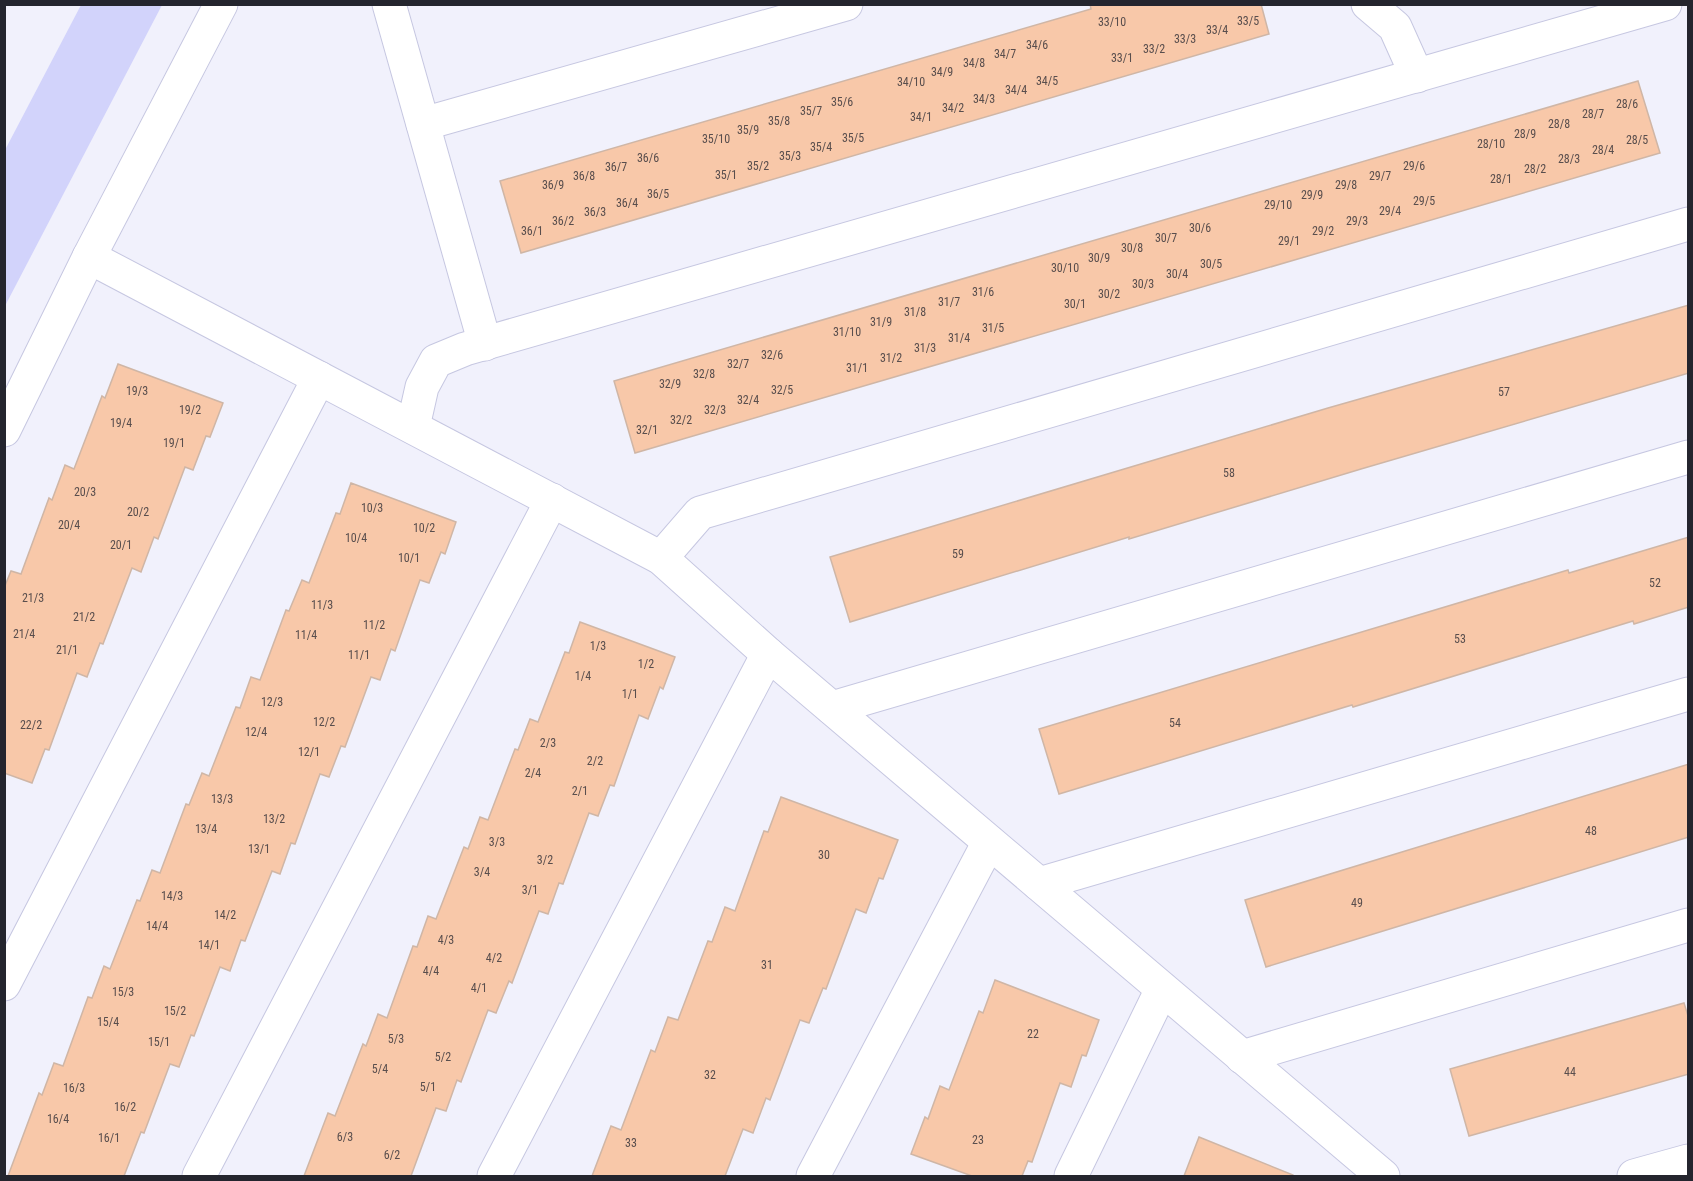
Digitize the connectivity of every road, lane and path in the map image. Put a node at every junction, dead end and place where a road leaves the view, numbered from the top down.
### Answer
1 (221, 4) edge
2 (389, 4) edge
3 (846, 4) edge
4 (1368, 4) edge
5 (1665, 4) edge
6 (1685, 4) edge
7 (1689, 16) edge
8 (1417, 76) junction
9 (423, 124) junction
10 (1689, 224) edge
11 (89, 257) junction
12 (485, 344) junction
13 (319, 378) junction
14 (413, 427) junction
15 (4, 430) edge
16 (1689, 458) edge
17 (552, 500) junction
18 (661, 558) junction
19 (768, 654) junction
20 (1689, 694) edge
21 (832, 708) junction
22 (989, 842) junction
23 (1039, 884) junction
24 (1689, 925) edge
25 (4, 984) edge
26 (1162, 988) junction
27 (1242, 1057) junction
28 (1689, 1161) edge
29 (1372, 1173) edge
30 (199, 1176) edge
31 (494, 1176) edge
32 (813, 1176) edge
33 (1071, 1176) edge
34 (1634, 1176) edge

1 - 11 street
2 - 9 street
3 - 9 street
4 - 8 street
5 - 8 street
6 - 7 street
8 - 12 street
9 - 12 street
10 - 18 street
11 - 13 street
11 - 15 street
12 - 14 street
13 - 14 street
13 - 25 street
14 - 17 street
16 - 21 street
17 - 18 street
17 - 30 street
18 - 19 street
19 - 21 street
19 - 31 street
20 - 23 street
21 - 22 street
22 - 23 street
22 - 32 street
23 - 26 street
24 - 27 street
26 - 27 street
26 - 33 street
27 - 29 street
28 - 34 street

